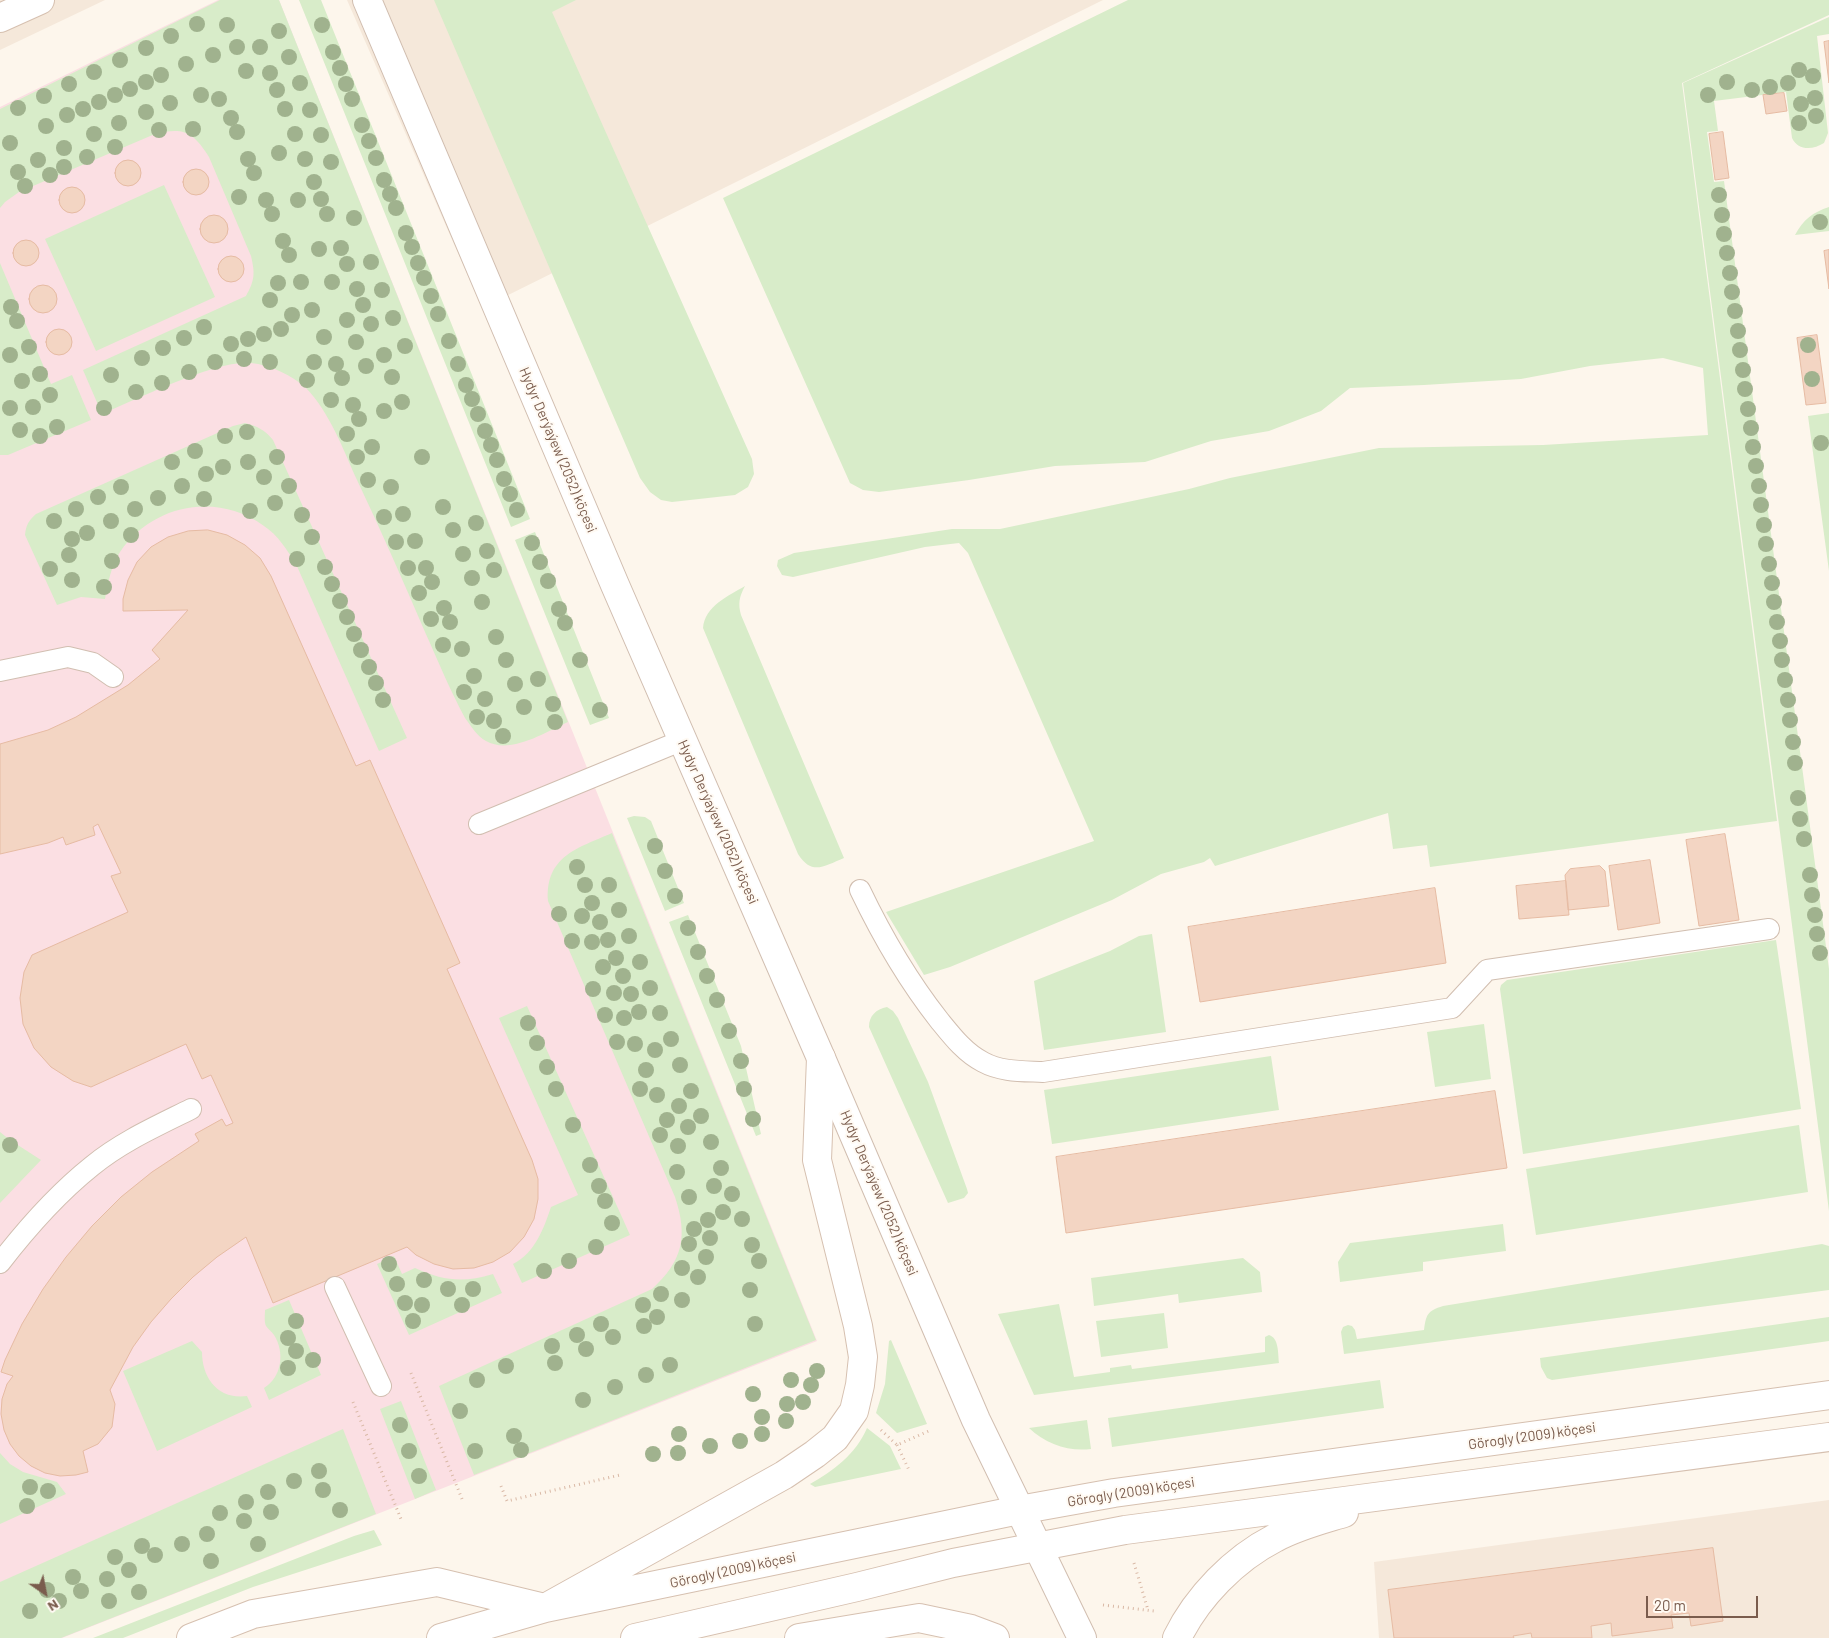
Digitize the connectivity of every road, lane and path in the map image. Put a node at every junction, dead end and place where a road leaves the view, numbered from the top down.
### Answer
1 (40, 0) edge
2 (367, 0) edge
3 (0, 18) edge
4 (0, 671) edge
5 (113, 677) dead end
6 (683, 740) junction
7 (479, 824) dead end
8 (860, 890) dead end
9 (1769, 929) dead end
10 (821, 1058) junction
11 (191, 1109) dead end
12 (0, 1263) edge
13 (335, 1288) dead end
14 (411, 1373) dead end
15 (381, 1386) dead end
16 (1829, 1395) edge
17 (352, 1399) dead end
18 (879, 1429) dead end
19 (931, 1430) dead end
20 (1829, 1437) edge
21 (897, 1445) junction
22 (909, 1470) dead end
23 (620, 1475) dead end
24 (501, 1486) dead end
25 (1413, 1491) junction
26 (462, 1499) dead end
27 (1019, 1510) junction
28 (401, 1519) dead end
29 (1037, 1547) junction
30 (1134, 1562) dead end
31 (1095, 1604) dead end
32 (545, 1608) junction
33 (1148, 1610) junction
34 (1162, 1613) dead end
35 (666, 1633) edge
36 (191, 1638) edge
37 (442, 1638) edge
38 (635, 1638) edge
39 (716, 1638) edge
40 (799, 1638) edge
41 (994, 1638) edge
42 (1082, 1638) edge
43 (1177, 1638) edge

1 - 3 main road
2 - 6 main road, Hydyr Derýaýew (2052) köçesi
4 - 5 lane
6 - 7 lane
6 - 10 main road, Hydyr Derýaýew (2052) köçesi
8 - 9 lane
10 - 27 main road, Hydyr Derýaýew (2052) köçesi
10 - 32 main road
11 - 12 lane
13 - 15 lane
14 - 26 path
16 - 27 main road, Görogly (2009) köçesi
17 - 28 path
18 - 21 path
19 - 21 path
20 - 25 main road
21 - 22 path
23 - 24 path
25 - 29 main road
25 - 43 main road
27 - 29 main road, Hydyr Derýaýew (2052) köçesi
27 - 32 main road, Görogly (2009) köçesi
29 - 35 main road
29 - 42 main road, Hydyr Derýaýew (2052) köçesi
30 - 33 path
31 - 33 path
32 - 36 main road
32 - 37 main road, Görogly (2009) köçesi
33 - 34 path
35 - 38 main road
35 - 39 main road
40 - 41 main road

